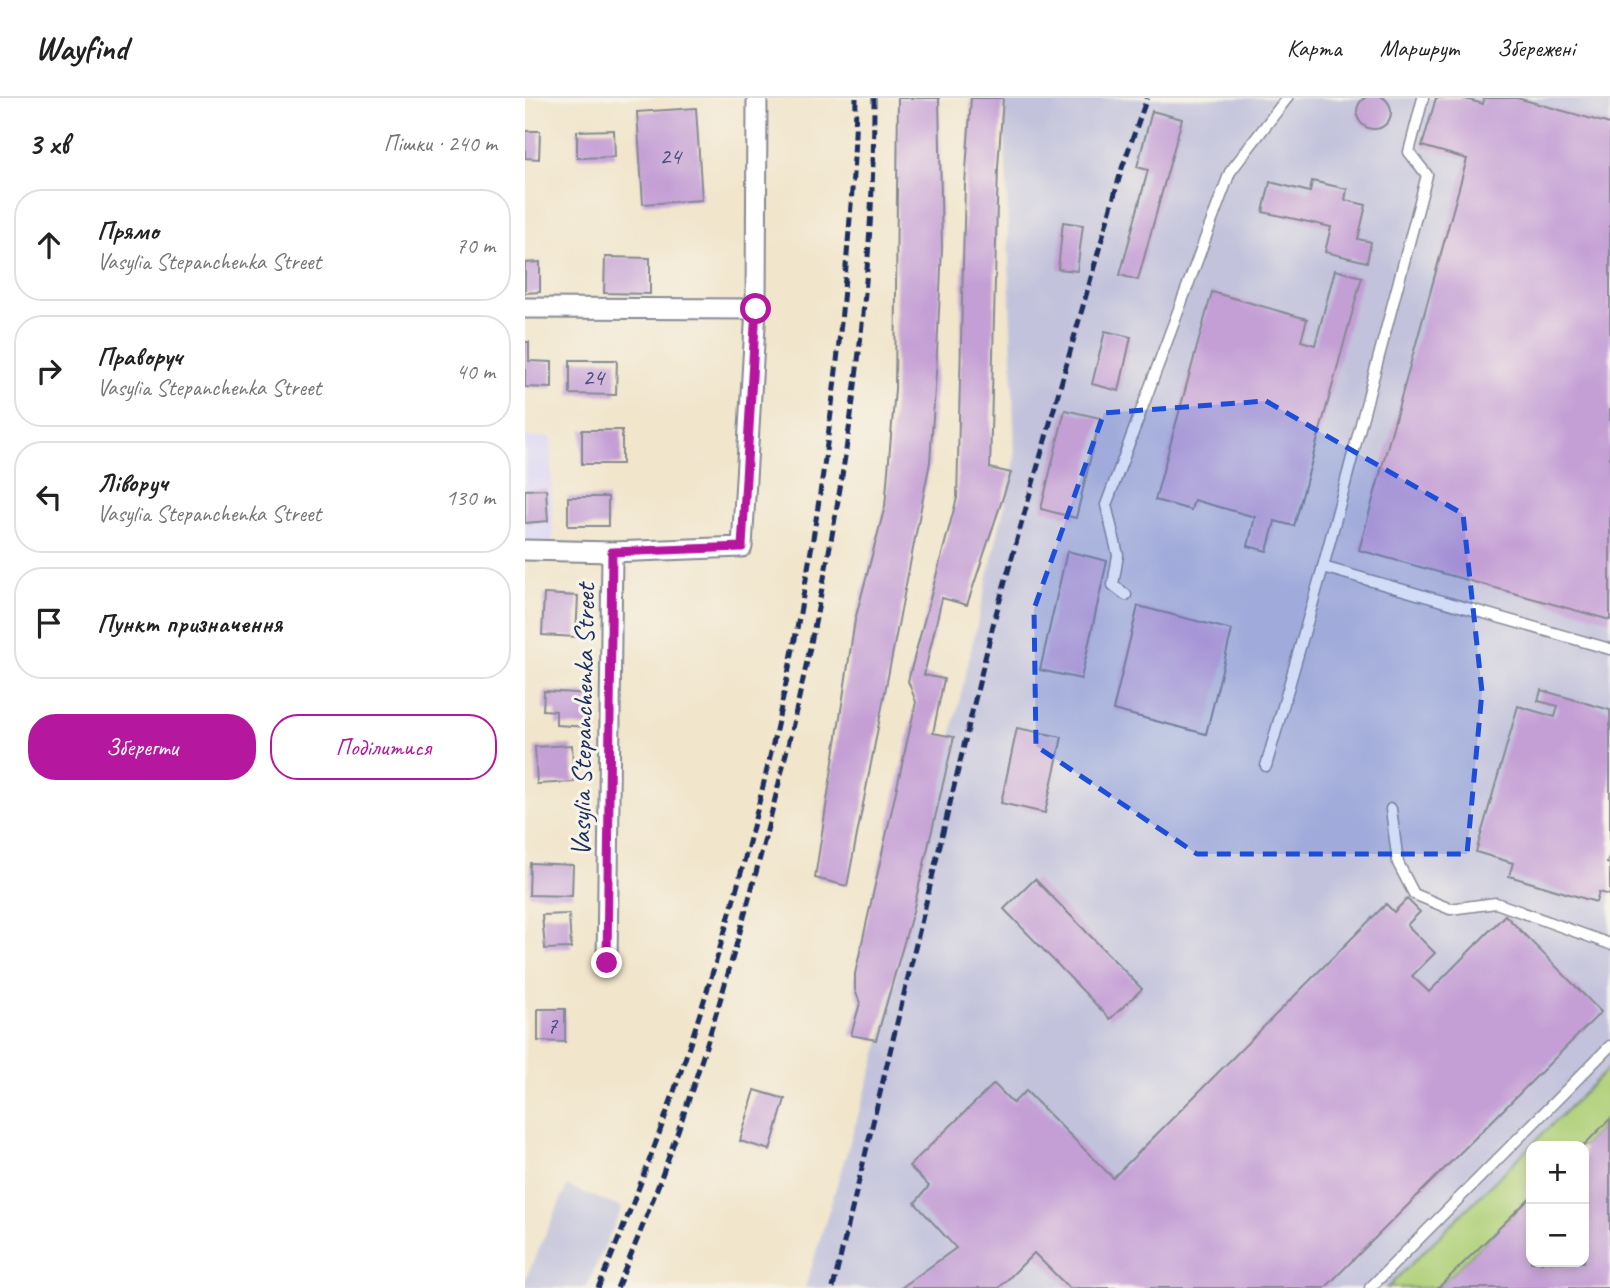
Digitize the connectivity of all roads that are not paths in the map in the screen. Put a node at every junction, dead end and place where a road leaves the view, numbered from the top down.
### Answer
1 (757, 98) edge
2 (1287, 98) edge
3 (1423, 98) edge
4 (525, 308) edge
5 (756, 309) junction
6 (525, 550) edge
7 (612, 552) junction
8 (1323, 567) junction
9 (1126, 595) dead end
10 (1610, 649) edge
11 (1266, 766) dead end
12 (1391, 809) dead end
13 (1610, 944) edge
14 (607, 963) dead end
15 (1610, 1046) edge
16 (1370, 1288) edge

1 - 5 street, Vasylia Stepanchenka Street
2 - 9 lane
3 - 8 lane
4 - 5 street
5 - 7 street, Vasylia Stepanchenka Street
6 - 7 street
7 - 14 street, Vasylia Stepanchenka Street
8 - 10 lane
8 - 11 lane
12 - 13 lane
15 - 16 lane

